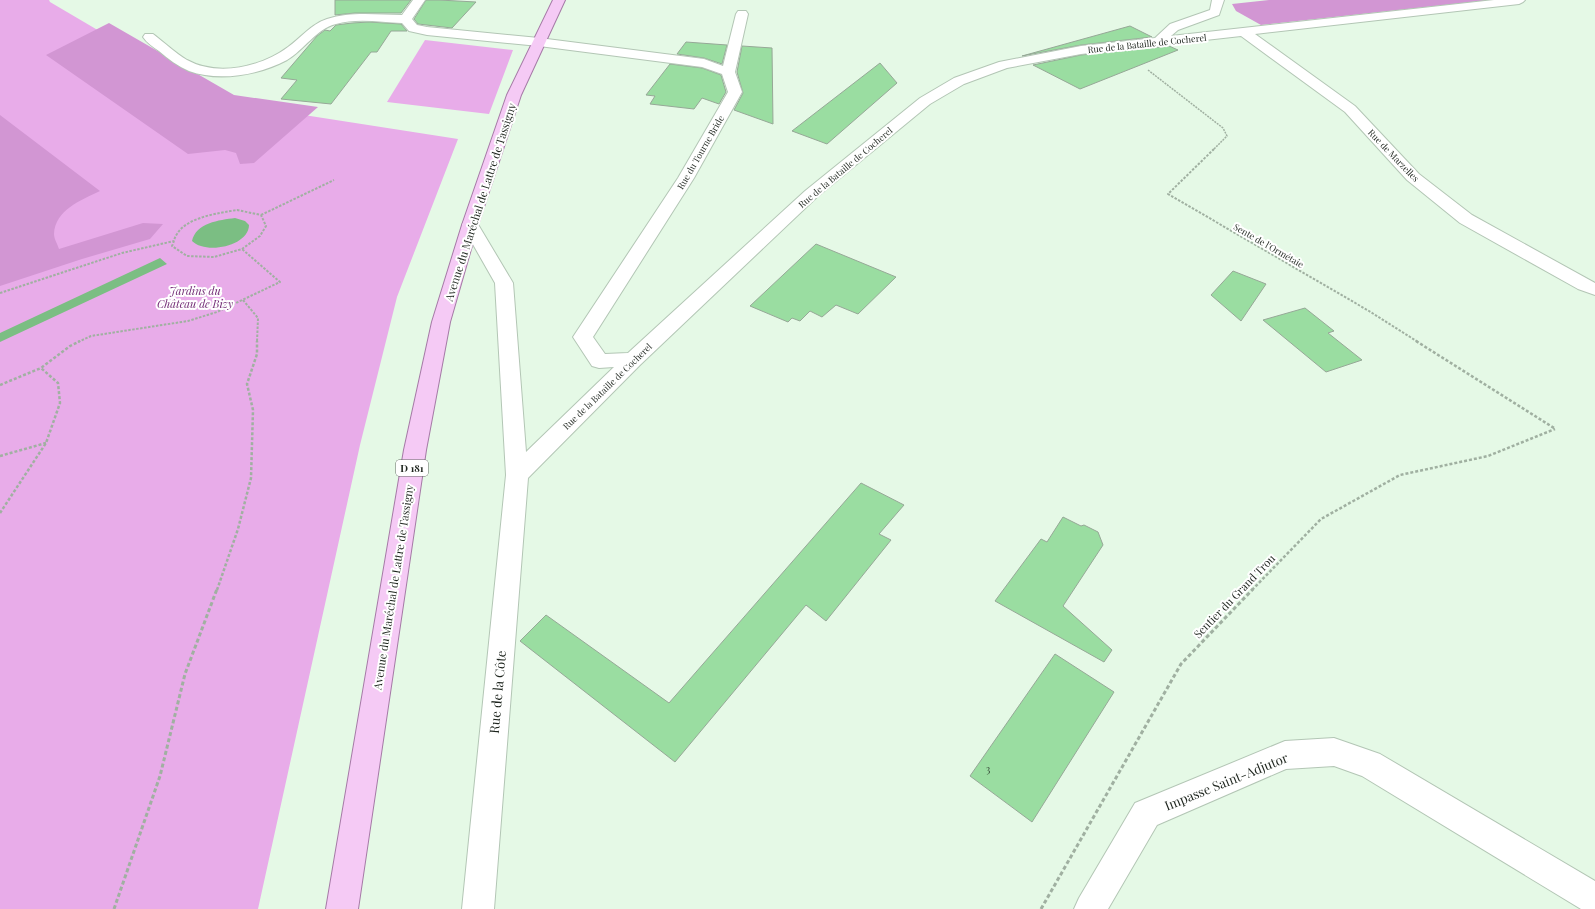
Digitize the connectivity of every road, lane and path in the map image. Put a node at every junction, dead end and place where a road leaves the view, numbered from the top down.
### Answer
1 (419, 0) edge
2 (560, 0) edge
3 (1218, 0) edge
4 (1519, 0) edge
5 (742, 14) dead end
6 (406, 19) junction
7 (1244, 32) junction
8 (149, 37) dead end
9 (1159, 41) junction
10 (539, 42) junction
11 (1116, 46) junction
12 (728, 72) junction
13 (334, 180) dead end
14 (261, 215) junction
15 (470, 225) junction
16 (174, 241) junction
17 (242, 249) junction
18 (1595, 289) edge
19 (0, 293) edge
20 (243, 300) junction
21 (633, 360) junction
22 (41, 368) junction
23 (0, 385) edge
24 (1554, 429) joint
25 (46, 443) junction
26 (0, 456) edge
27 (517, 475) junction
28 (0, 513) edge
29 (1595, 899) edge
30 (114, 909) edge
31 (342, 909) edge
32 (478, 909) edge
33 (1041, 909) edge
34 (1090, 909) edge

1 - 6 street
2 - 10 main road, Avenue du Maréchal de Lattre de Tassigny / D 181
3 - 9 street
4 - 7 street, Rue de la Bataille de Cocherel
5 - 12 street
6 - 8 street
6 - 10 street
7 - 9 street, Rue de la Bataille de Cocherel
7 - 18 street, Rue de Marzelles
9 - 11 street, Rue de la Bataille de Cocherel
10 - 12 street
10 - 15 main road, Avenue du Maréchal de Lattre de Tassigny / D 181
11 - 21 street, Rue de la Bataille de Cocherel
11 - 24 path, Sente de l'Ormétaie
12 - 21 street, Rue du Tourne Bride
13 - 14 path
14 - 16 path
14 - 17 path
15 - 27 street
15 - 31 main road, Avenue du Maréchal de Lattre de Tassigny / D 181
16 - 17 path
16 - 19 path
17 - 20 path
20 - 22 path
20 - 30 path
21 - 27 street, Rue de la Bataille de Cocherel
22 - 23 path
22 - 25 path
24 - 33 path, Sentier du Grand Trou
25 - 26 path
25 - 28 path
27 - 32 street, Rue de la Côte
29 - 34 street, Impasse Saint-Adjutor

